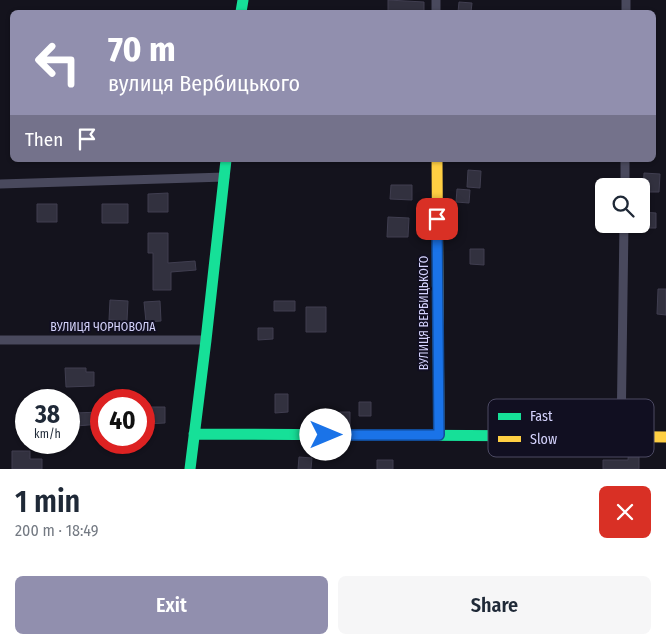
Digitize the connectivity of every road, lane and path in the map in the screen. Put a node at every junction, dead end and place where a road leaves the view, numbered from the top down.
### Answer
1 (226, 162) edge
2 (437, 162) edge
3 (626, 162) edge
4 (225, 177) junction
5 (625, 178) edge
6 (0, 184) edge
7 (624, 233) edge
8 (0, 340) edge
9 (206, 340) junction
10 (622, 399) edge
11 (194, 434) junction
12 (439, 435) junction
13 (488, 435) edge
14 (190, 469) edge

1 - 4 street
2 - 12 street, ВУЛИЦЯ ВЕРБИЦЬКОГО
3 - 5 street
4 - 6 street
4 - 9 street
7 - 10 street
8 - 9 street, ВУЛИЦЯ ЧОРНОВОЛА
9 - 11 street
11 - 12 street
11 - 14 street
12 - 13 street

